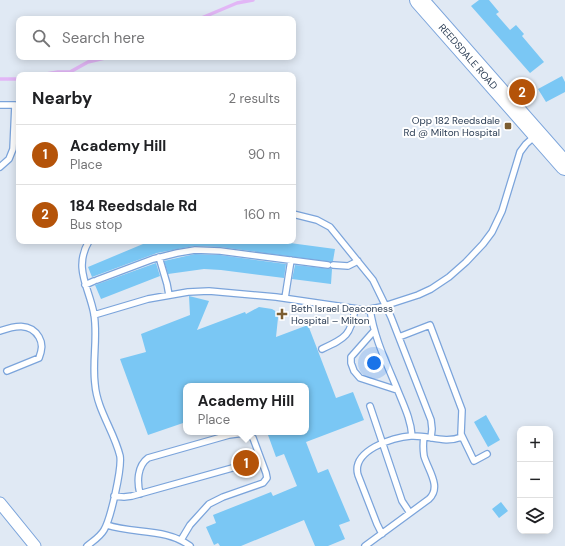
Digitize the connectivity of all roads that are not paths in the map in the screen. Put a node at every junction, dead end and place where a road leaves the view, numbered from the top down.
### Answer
1 (419, 0) edge
2 (0, 105) edge
3 (537, 134) junction
4 (565, 166) edge
5 (0, 167) edge
6 (296, 215) edge
7 (88, 244) edge
8 (159, 257) junction
9 (291, 260) junction
10 (358, 262) junction
11 (85, 285) junction
12 (169, 295) junction
13 (285, 298) junction
14 (386, 305) junction
15 (355, 309) junction
16 (370, 309) junction
17 (94, 315) junction
18 (374, 331) junction
19 (0, 332) edge
20 (399, 337) junction
21 (322, 349) dead end
22 (7, 371) dead end
23 (397, 390) junction
24 (370, 406) dead end
25 (229, 435) edge
26 (249, 435) edge
27 (412, 436) junction
28 (424, 437) junction
29 (462, 437) junction
30 (431, 438) junction
31 (382, 444) junction
32 (487, 454) dead end
33 (261, 460) junction
34 (140, 494) junction
35 (114, 496) junction
36 (0, 503) edge
37 (410, 513) junction
38 (107, 525) junction
39 (382, 534) junction
40 (181, 540) junction
41 (35, 546) edge
42 (87, 546) edge
43 (190, 546) edge
44 (365, 546) edge

1 - 3 main road, REEDSDALE ROAD
2 - 5 lane
3 - 4 main road, REEDSDALE ROAD
3 - 14 lane
6 - 10 lane
7 - 11 lane
8 - 9 lane
8 - 11 lane
8 - 12 lane
9 - 10 lane
9 - 13 lane
10 - 14 lane
11 - 17 lane
12 - 13 lane
12 - 17 lane
13 - 15 lane
14 - 16 lane
14 - 20 lane
15 - 16 lane
15 - 21 lane
16 - 18 lane
17 - 35 lane
18 - 23 lane
18 - 23 lane
19 - 22 lane
20 - 29 lane
20 - 30 lane
23 - 27 lane
24 - 31 lane
25 - 34 lane
26 - 33 lane
27 - 28 lane
27 - 31 lane
28 - 30 lane
28 - 37 lane
29 - 30 lane
29 - 32 lane
31 - 37 lane
31 - 39 lane
33 - 34 lane
33 - 40 lane
34 - 35 lane
35 - 38 lane
36 - 41 street
37 - 39 lane
38 - 40 lane
38 - 42 lane
39 - 44 lane
40 - 43 lane

